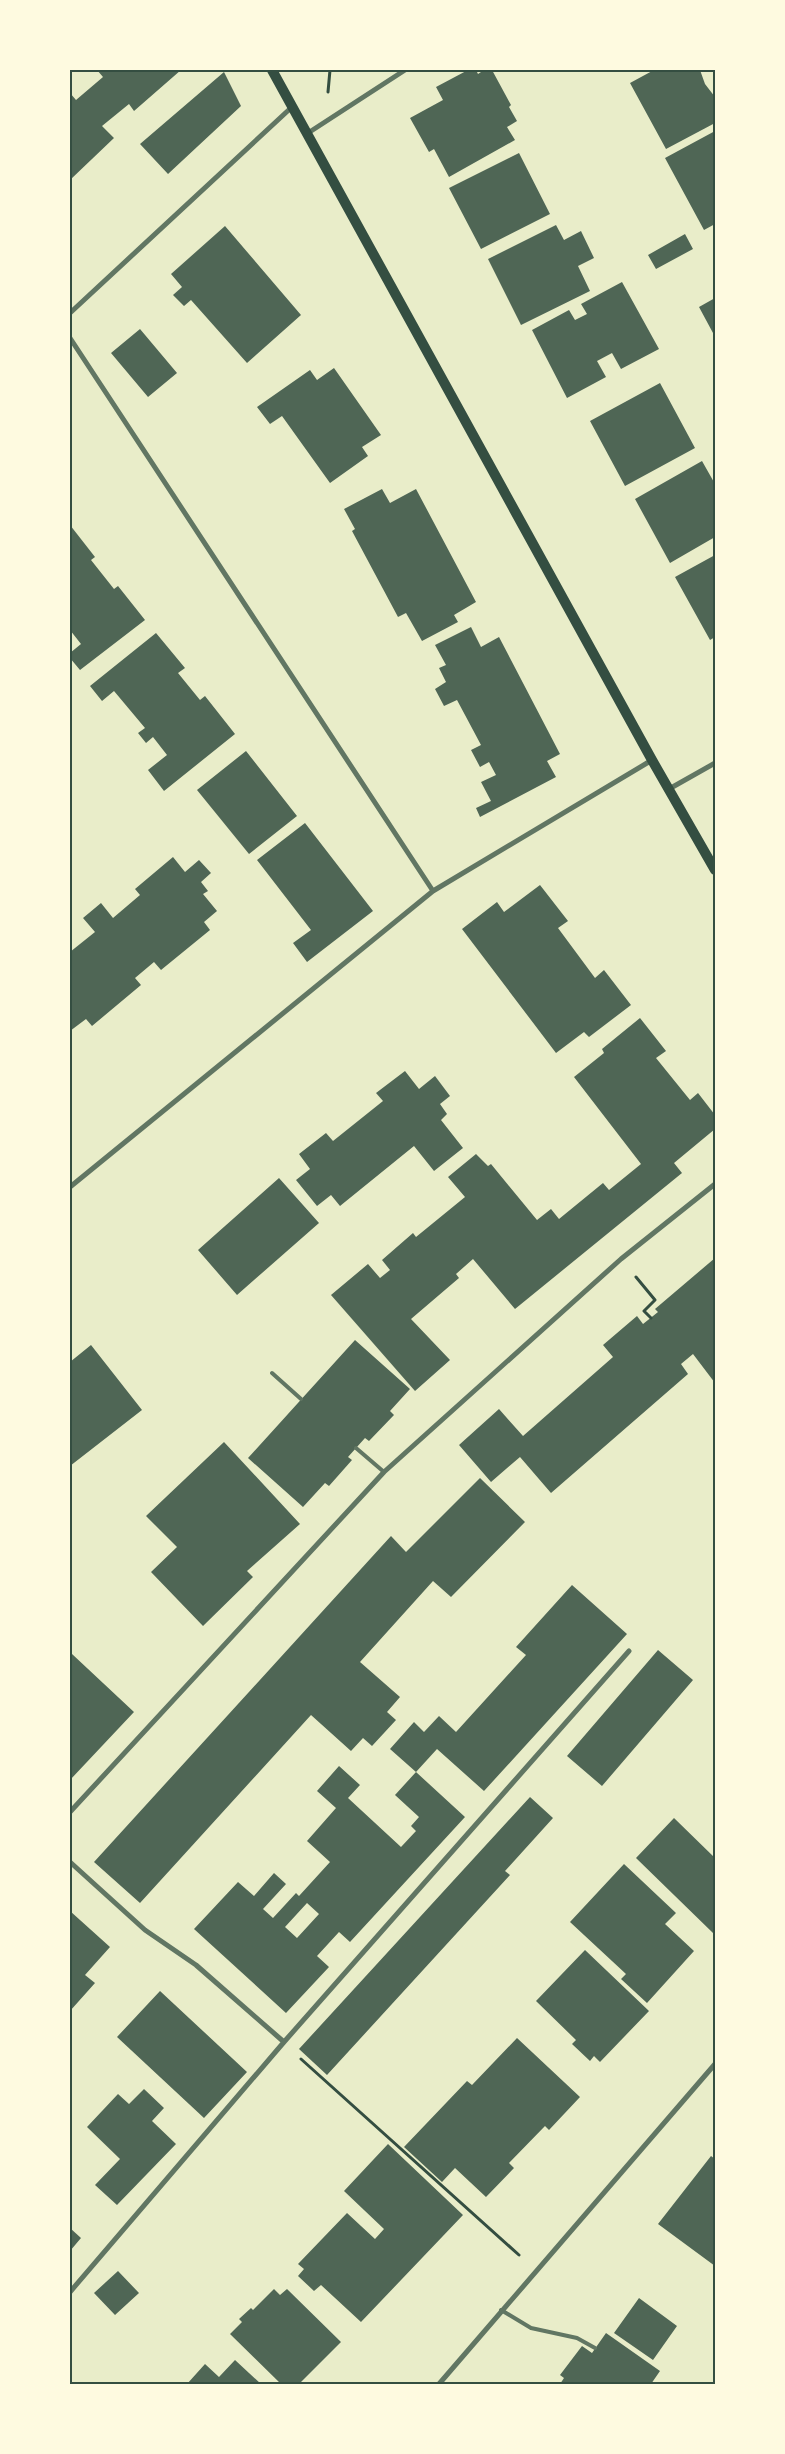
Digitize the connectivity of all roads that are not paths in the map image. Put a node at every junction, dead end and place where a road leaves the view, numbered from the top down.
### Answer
1 (272, 70) edge
2 (405, 70) edge
3 (293, 106) junction
4 (308, 133) junction
5 (70, 313) edge
6 (70, 338) edge
7 (652, 760) junction
8 (715, 762) edge
9 (669, 789) junction
10 (715, 870) edge
11 (434, 891) junction
12 (715, 1184) edge
13 (70, 1187) edge
14 (272, 1373) dead end
15 (301, 1399) dead end
16 (356, 1448) dead end
17 (384, 1472) junction
18 (629, 1651) dead end
19 (70, 1812) edge
20 (70, 1862) edge
21 (284, 2042) junction
22 (715, 2064) edge
23 (70, 2292) edge
24 (502, 2310) junction
25 (595, 2348) dead end
26 (440, 2384) edge

1 - 3 main road
2 - 4 street
3 - 4 main road
3 - 5 street
4 - 7 main road
6 - 11 street
7 - 9 main road
7 - 11 street
8 - 9 street
9 - 10 main road
11 - 13 street
12 - 17 street
14 - 15 lane
16 - 17 lane
17 - 19 street
18 - 21 street
20 - 21 street
21 - 23 street
22 - 24 street
24 - 25 lane
24 - 26 street

